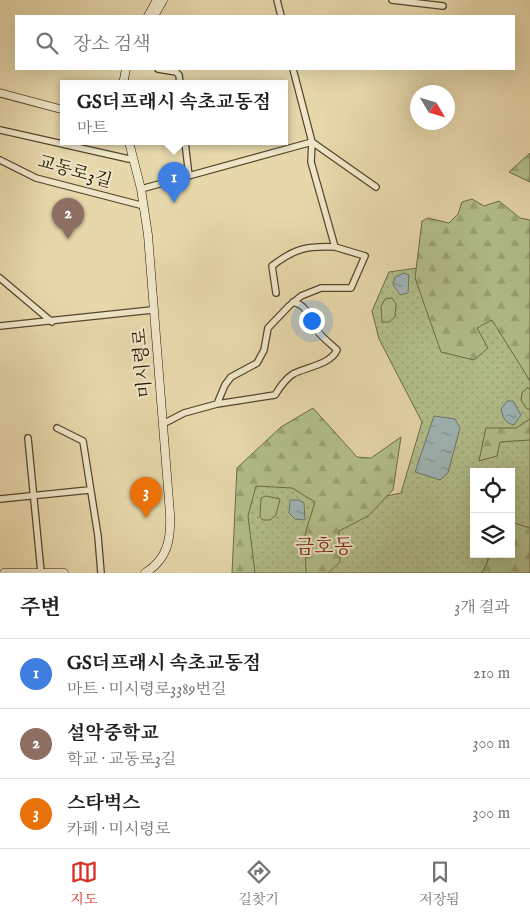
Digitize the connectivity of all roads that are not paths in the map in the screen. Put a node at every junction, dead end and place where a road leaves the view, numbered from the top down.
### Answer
1 (157, 0) edge
2 (163, 0) edge
3 (277, 0) edge
4 (392, 0) edge
5 (443, 6) dead end
6 (149, 15) edge
7 (155, 15) edge
8 (281, 15) edge
9 (164, 70) edge
10 (293, 70) edge
11 (180, 80) edge
12 (0, 94) edge
13 (60, 109) edge
14 (0, 130) edge
15 (312, 142) junction
16 (60, 143) edge
17 (67, 145) edge
18 (130, 145) edge
19 (185, 145) edge
20 (129, 159) dead end
21 (0, 160) edge
22 (189, 176) junction
23 (376, 186) dead end
24 (141, 189) junction
25 (144, 206) junction
26 (335, 247) junction
27 (0, 278) edge
28 (276, 293) dead end
29 (293, 302) junction
30 (152, 310) junction
31 (52, 322) junction
32 (0, 326) edge
33 (217, 404) junction
34 (163, 424) junction
35 (56, 428) dead end
36 (28, 438) dead end
37 (90, 490) junction
38 (34, 494) junction
39 (0, 499) edge
40 (41, 572) junction
41 (4, 573) edge
42 (64, 573) edge
43 (101, 573) edge
44 (144, 573) edge

1 - 6 main road
2 - 7 main road
3 - 8 street
4 - 5 street
9 - 11 street
10 - 15 street
12 - 13 street
14 - 16 street
15 - 22 street
15 - 23 street
15 - 26 street
17 - 20 street
18 - 24 main road, 미시령로
19 - 22 street
21 - 25 street, 교동로3길
22 - 24 street
24 - 25 main road, 미시령로
25 - 30 main road, 미시령로
26 - 28 street
26 - 29 street
27 - 31 street
29 - 33 street
29 - 33 street
30 - 31 street
30 - 34 main road, 미시령로
31 - 32 street
33 - 34 street
34 - 44 main road, 미시령로
35 - 37 street
36 - 38 street
37 - 38 street
37 - 43 street
38 - 39 street
38 - 40 street
40 - 41 main road
40 - 42 main road

